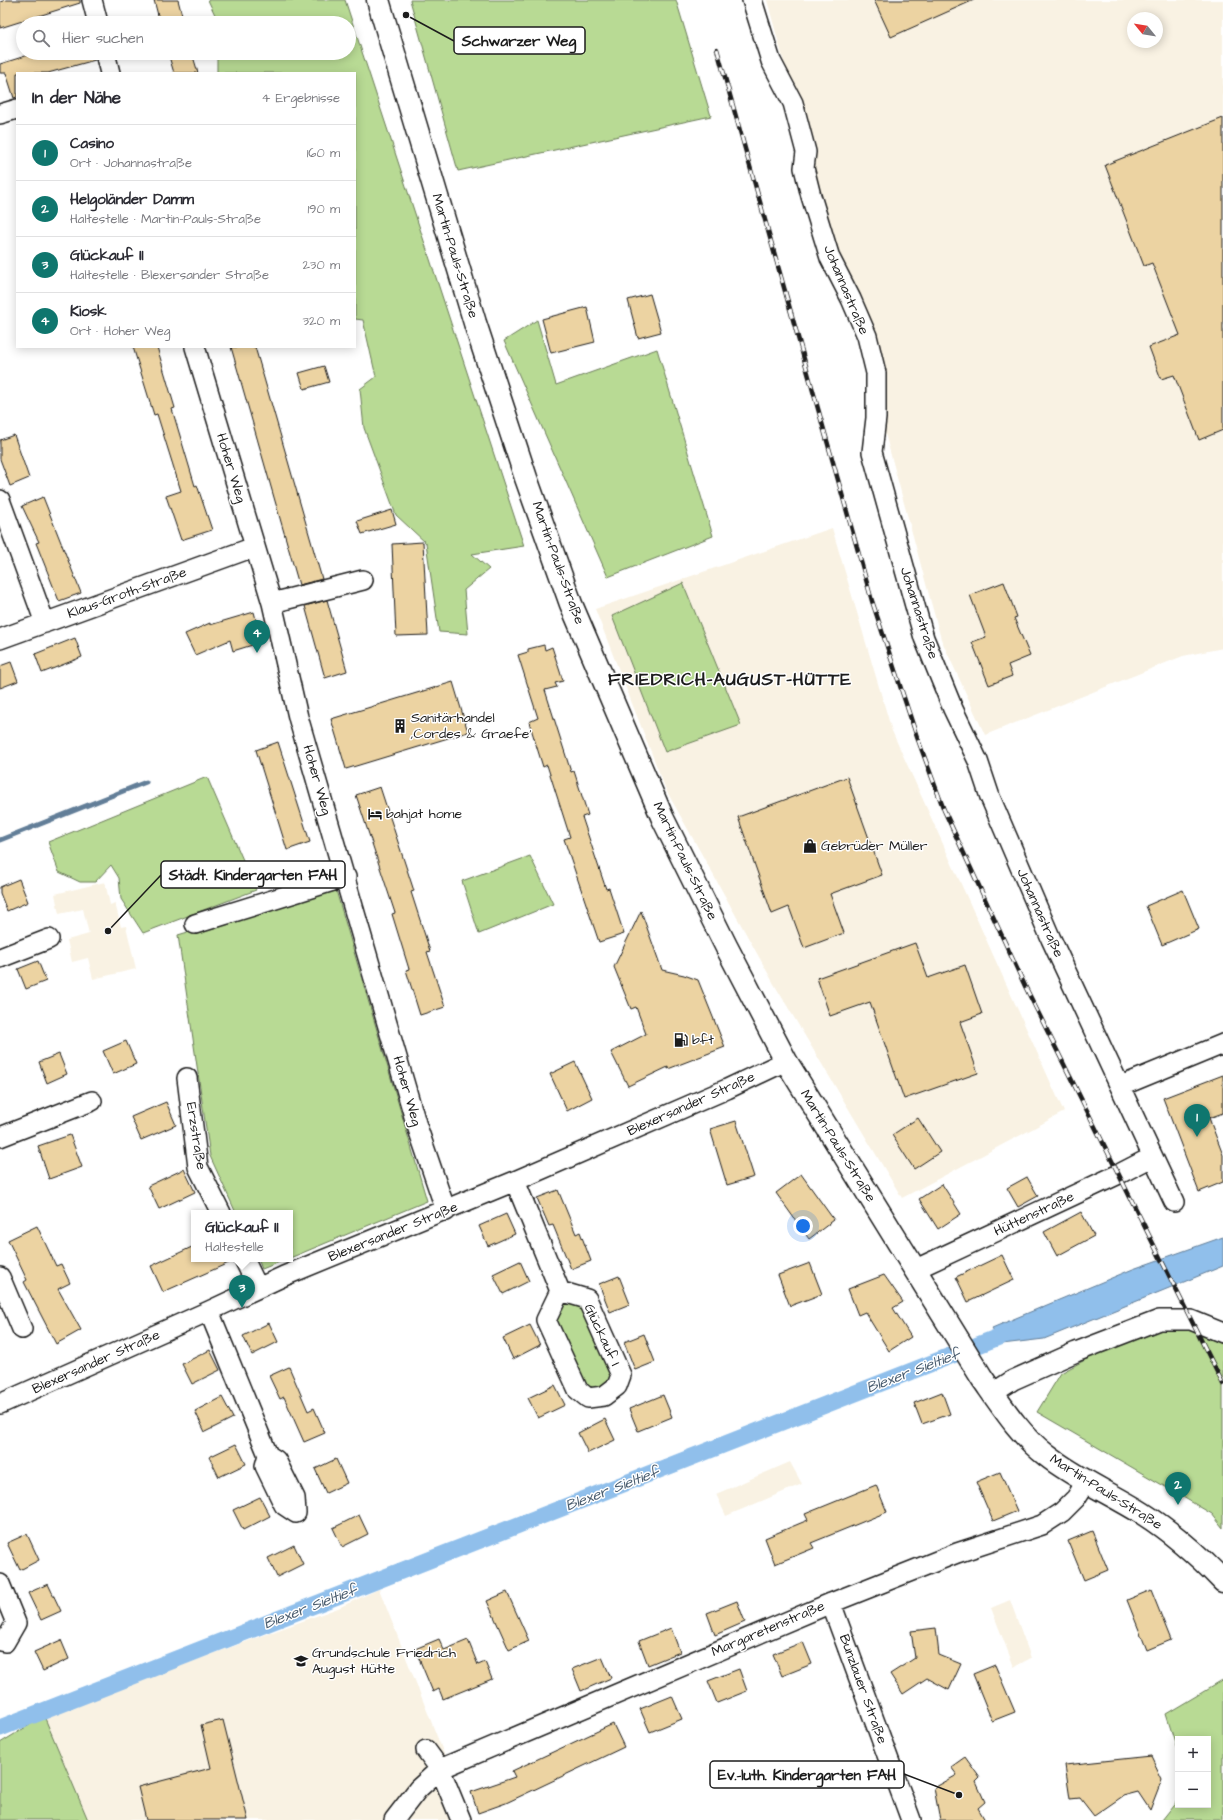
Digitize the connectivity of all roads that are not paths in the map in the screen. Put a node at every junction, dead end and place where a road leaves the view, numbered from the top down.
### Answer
1 (92, 0) edge
2 (378, 0) edge
3 (752, 0) edge
4 (96, 16) edge
5 (107, 60) edge
6 (110, 72) edge
7 (16, 109) edge
8 (0, 114) edge
9 (195, 348) edge
10 (0, 500) edge
11 (254, 547) junction
12 (362, 580) dead end
13 (272, 603) junction
14 (45, 623) junction
15 (0, 639) edge
16 (346, 877) junction
17 (195, 924) dead end
18 (49, 939) dead end
19 (0, 958) edge
20 (1223, 1044) edge
21 (786, 1061) junction
22 (187, 1078) dead end
23 (1121, 1086) junction
24 (92, 1101) dead end
25 (0, 1137) edge
26 (1152, 1157) junction
27 (515, 1181) junction
28 (1174, 1202) dead end
29 (220, 1210) edge
30 (446, 1211) junction
31 (245, 1262) edge
32 (916, 1269) junction
33 (0, 1277) edge
34 (258, 1288) junction
35 (560, 1291) junction
36 (209, 1311) junction
37 (22, 1329) dead end
38 (1223, 1333) edge
39 (988, 1386) junction
40 (0, 1404) edge
41 (268, 1455) dead end
42 (1086, 1482) junction
43 (1223, 1580) edge
44 (0, 1584) edge
45 (831, 1603) junction
46 (0, 1641) edge
47 (426, 1750) dead end
48 (440, 1769) junction
49 (394, 1820) edge
50 (461, 1820) edge
51 (911, 1820) edge

1 - 4 street
2 - 21 street, Martin-Pauls-Straße
3 - 23 street, Johannastraße
5 - 6 street
7 - 8 street
9 - 11 street, Hoher Weg
10 - 14 street
11 - 13 street, Hoher Weg
11 - 14 street, Klaus-Groth-Straße
12 - 13 street
13 - 16 street, Hoher Weg
14 - 15 street, Klaus-Groth-Straße
16 - 17 street
16 - 30 street, Hoher Weg
18 - 19 street
20 - 23 street
21 - 27 street, Blexersander Straße
21 - 32 street, Martin-Pauls-Straße
22 - 29 street, Erzstraße
23 - 26 street, Johannastraße
24 - 25 street
26 - 28 street, Johannastraße
26 - 32 street, Hüttenstraße
27 - 30 street, Blexersander Straße
27 - 35 street
30 - 34 street, Blexersander Straße
31 - 34 street
32 - 39 street, Martin-Pauls-Straße
33 - 37 street
34 - 36 street, Blexersander Straße
35 - 35 street, Glückauf I
36 - 40 street, Blexersander Straße
36 - 41 street
38 - 39 street
39 - 42 street, Martin-Pauls-Straße
42 - 43 street, Martin-Pauls-Straße
42 - 45 street, Margaretenstraße
44 - 46 street
45 - 48 street, Margaretenstraße
45 - 51 street, Bunzlauer Straße
47 - 48 street
48 - 49 street, Margaretenstraße
48 - 50 street

